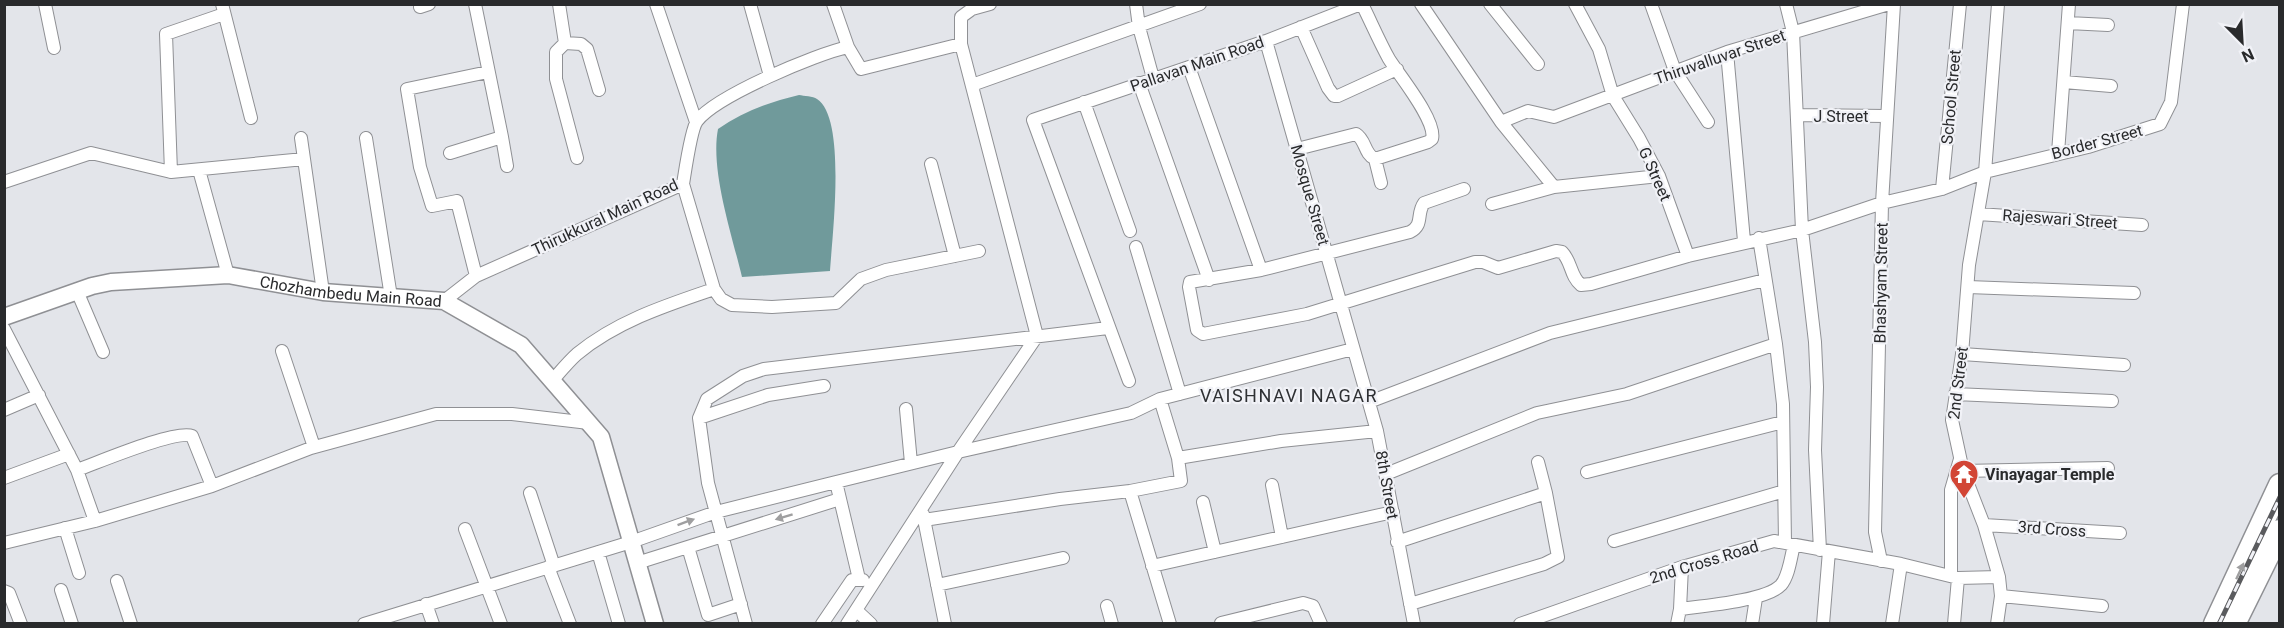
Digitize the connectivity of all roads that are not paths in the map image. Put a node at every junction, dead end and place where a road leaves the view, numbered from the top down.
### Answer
1 (45, 4) edge
2 (475, 4) edge
3 (559, 4) edge
4 (656, 4) edge
5 (750, 4) edge
6 (833, 4) edge
7 (990, 4) edge
8 (1136, 4) edge
9 (1200, 4) edge
10 (1362, 4) edge
11 (1421, 4) edge
12 (1490, 4) edge
13 (1575, 4) edge
14 (1651, 4) edge
15 (1786, 4) edge
16 (1889, 4) edge
17 (1894, 4) edge
18 (1960, 4) edge
19 (1998, 4) edge
20 (2069, 4) edge
21 (2183, 4) edge
22 (223, 9) edge
23 (2068, 22) junction
24 (2108, 25) dead end
25 (1139, 27) junction
26 (1301, 27) junction
27 (1793, 32) junction
28 (1266, 41) junction
29 (565, 43) junction
30 (961, 44) junction
31 (848, 47) junction
32 (54, 48) dead end
33 (1726, 52) junction
34 (1538, 64) dead end
35 (1189, 67) junction
36 (1397, 69) junction
37 (1675, 71) junction
38 (488, 72) junction
39 (770, 76) junction
40 (1153, 78) junction
41 (2064, 82) junction
42 (1139, 83) junction
43 (972, 85) junction
44 (2111, 86) dead end
45 (599, 90) dead end
46 (1613, 96) junction
47 (1084, 102) junction
48 (1797, 116) junction
49 (1886, 116) junction
50 (251, 118) dead end
51 (696, 122) junction
52 (1502, 122) junction
53 (1708, 122) dead end
54 (502, 137) junction
55 (301, 138) dead end
56 (366, 138) dead end
57 (1297, 149) junction
58 (450, 153) dead end
59 (2058, 153) junction
60 (577, 158) dead end
61 (304, 159) junction
62 (1375, 159) junction
63 (931, 164) dead end
64 (507, 166) dead end
65 (199, 170) junction
66 (171, 172) junction
67 (1985, 172) junction
68 (1659, 176) junction
69 (4, 182) edge
70 (1381, 183) dead end
71 (683, 184) junction
72 (1554, 187) junction
73 (1464, 189) dead end
74 (1942, 189) junction
75 (1882, 202) junction
76 (1492, 204) dead end
77 (1978, 214) junction
78 (2142, 225) dead end
79 (1802, 230) junction
80 (1130, 231) dead end
81 (1759, 238) junction
82 (1744, 242) junction
83 (1136, 247) dead end
84 (979, 251) dead end
85 (1326, 253) junction
86 (954, 256) junction
87 (1688, 256) junction
88 (1261, 270) junction
89 (228, 275) junction
90 (476, 276) junction
91 (1209, 280) junction
92 (1765, 280) junction
93 (1968, 287) junction
94 (714, 289) junction
95 (78, 291) junction
96 (323, 292) junction
97 (2134, 293) dead end
98 (391, 297) junction
99 (444, 301) junction
100 (1340, 304) junction
101 (4, 317) edge
102 (1108, 328) junction
103 (6, 334) edge
104 (1037, 336) junction
105 (1776, 344) junction
106 (1353, 349) junction
107 (282, 351) dead end
108 (103, 352) dead end
109 (1962, 354) junction
110 (2124, 365) dead end
111 (552, 381) junction
112 (1129, 381) dead end
113 (824, 386) dead end
114 (1180, 394) junction
115 (1955, 394) junction
116 (39, 395) junction
117 (1160, 399) junction
118 (2112, 401) dead end
119 (1369, 402) junction
120 (906, 409) dead end
121 (4, 410) edge
122 (699, 418) junction
123 (1783, 422) junction
124 (589, 423) junction
125 (1377, 431) junction
126 (315, 447) junction
127 (958, 452) junction
128 (69, 454) junction
129 (1178, 458) junction
130 (1538, 462) dead end
131 (911, 463) junction
132 (1961, 465) junction
133 (2108, 468) dead end
134 (77, 471) junction
135 (1587, 472) dead end
136 (1386, 474) junction
137 (4, 478) edge
138 (836, 482) junction
139 (1272, 485) dead end
140 (2280, 485) edge
141 (212, 486) junction
142 (1130, 491) junction
143 (1784, 491) junction
144 (530, 493) dead end
145 (1546, 493) junction
146 (840, 499) junction
147 (1203, 502) dead end
148 (716, 512) junction
149 (1393, 512) junction
150 (923, 514) junction
151 (95, 521) junction
152 (1984, 525) junction
153 (65, 528) junction
154 (465, 529) dead end
155 (2280, 531) edge
156 (2120, 534) dead end
157 (722, 536) junction
158 (1282, 537) junction
159 (1614, 541) dead end
160 (631, 542) junction
161 (1397, 542) junction
162 (4, 543) edge
163 (1789, 544) junction
164 (688, 547) junction
165 (1825, 550) junction
166 (598, 552) junction
167 (1215, 552) junction
168 (1063, 558) dead end
169 (1881, 561) junction
170 (637, 563) junction
171 (1901, 564) junction
172 (1152, 566) junction
173 (551, 567) junction
174 (1682, 567) junction
175 (79, 573) dead end
176 (1954, 577) junction
177 (1999, 577) junction
178 (859, 579) junction
179 (117, 582) dead end
180 (937, 585) junction
181 (486, 586) junction
182 (869, 589) junction
183 (61, 590) dead end
184 (4, 591) edge
185 (2001, 596) junction
186 (1756, 598) junction
187 (426, 604) junction
188 (741, 604) junction
189 (1410, 604) junction
190 (1107, 606) dead end
191 (2102, 606) dead end
192 (1680, 609) junction
193 (856, 610) junction
194 (710, 619) edge
195 (373, 622) edge
196 (1221, 623) edge
197 (21, 624) edge
198 (72, 624) edge
199 (131, 624) edge
200 (433, 624) edge
201 (501, 624) edge
202 (570, 624) edge
203 (619, 624) edge
204 (655, 624) edge
205 (746, 624) edge
206 (822, 624) edge
207 (847, 624) edge
208 (871, 624) edge
209 (945, 624) edge
210 (1112, 624) edge
211 (1170, 624) edge
212 (1321, 624) edge
213 (1414, 624) edge
214 (1520, 624) edge
215 (1677, 624) edge
216 (1752, 624) edge
217 (1823, 624) edge
218 (1892, 624) edge
219 (1954, 624) edge
220 (1997, 624) edge
221 (2214, 624) edge
222 (2234, 624) edge

1 - 32 street
2 - 38 street
3 - 29 street
4 - 51 street
5 - 39 street
6 - 31 street
7 - 30 street
8 - 25 street
9 - 25 street
10 - 26 street, Pallavan Main Road
10 - 36 street
11 - 52 street
12 - 34 street
13 - 46 street, G Street
14 - 37 street
15 - 27 street
16 - 27 street, Thiruvalluvar Street
17 - 49 street, Bhashyam Street
18 - 74 street, School Street
19 - 67 street, 2nd Street
20 - 23 street
21 - 59 street, Border Street
22 - 50 street
22 - 66 street
23 - 24 street
23 - 41 street
25 - 40 street
25 - 43 street
26 - 28 street, Pallavan Main Road
26 - 36 street
27 - 33 street, Thiruvalluvar Street
27 - 48 street
28 - 35 street, Pallavan Main Road
28 - 57 street, Mosque Street
29 - 45 street
29 - 60 street
30 - 31 street
30 - 43 street
31 - 39 street
33 - 37 street, Thiruvalluvar Street
33 - 82 street
35 - 40 street, Pallavan Main Road
35 - 88 street
36 - 62 street
37 - 46 street, Thiruvalluvar Street
37 - 53 street
38 - 54 street
38 - 90 street
39 - 51 street
40 - 42 street, Pallavan Main Road
41 - 44 street
41 - 59 street
42 - 47 street, Pallavan Main Road
42 - 91 street
43 - 104 street
46 - 52 street, Thiruvalluvar Street
46 - 68 street, G Street
47 - 80 street
47 - 102 street, Pallavan Main Road
48 - 49 street, J Street
48 - 79 street
49 - 75 street, Bhashyam Street
51 - 71 street, Thirukkural Main Road
52 - 72 street
54 - 58 street
54 - 64 street
55 - 61 street
56 - 98 street
57 - 62 street
57 - 85 street, Mosque Street
59 - 67 street, Border Street
61 - 65 street
61 - 96 street
62 - 70 street
63 - 86 street
65 - 66 street
65 - 89 street
66 - 69 street
67 - 74 street, Border Street
67 - 77 street, 2nd Street
68 - 72 street
68 - 87 street, G Street
71 - 90 street, Thirukkural Main Road
71 - 94 street
72 - 76 street
73 - 85 street
74 - 75 street, Border Street
75 - 79 street, Border Street
75 - 169 street, Bhashyam Street
77 - 78 street, Rajeswari Street
77 - 93 street, 2nd Street
79 - 81 street, Border Street
79 - 165 street
81 - 82 street, Border Street
81 - 92 street
82 - 87 street, Border Street
83 - 114 street
84 - 86 street
85 - 88 street
85 - 100 street, Mosque Street
86 - 94 street
87 - 100 street, Border Street
88 - 91 street
89 - 95 street, Chozhambedu Main Road
89 - 96 street, Chozhambedu Main Road
90 - 99 street, Thirukkural Main Road
91 - 100 street
92 - 105 street
92 - 119 street
93 - 97 street
93 - 109 street, 2nd Street
94 - 111 street
95 - 101 street, Chozhambedu Main Road
95 - 108 street
96 - 98 street, Chozhambedu Main Road
98 - 99 street, Chozhambedu Main Road
99 - 111 street, Chozhambedu Main Road
100 - 106 street, Mosque Street
102 - 104 street
102 - 112 street
103 - 116 street
104 - 122 street
104 - 127 street
105 - 123 street
105 - 136 street
106 - 114 street
106 - 119 street, 8th Street
107 - 126 street
109 - 110 street
109 - 115 street, 2nd Street
111 - 124 street, Chozhambedu Main Road
113 - 122 street
114 - 117 street
115 - 118 street
115 - 132 street, 2nd Street
116 - 121 street
116 - 128 street
117 - 127 street
117 - 129 street
119 - 125 street, 8th Street
120 - 131 street
122 - 148 street
123 - 135 street
123 - 143 street
124 - 126 street
124 - 160 street, Chozhambedu Main Road
125 - 129 street
125 - 136 street, 8th Street
126 - 141 street
127 - 131 street
127 - 150 street
128 - 134 street
128 - 137 street
129 - 142 street
130 - 145 street
131 - 138 street
132 - 133 street
132 - 152 street, 2nd Street
132 - 176 street
134 - 141 street
134 - 151 street
136 - 149 street, 8th Street
138 - 146 street
138 - 148 street
139 - 158 street
221 -> 140 highway
141 - 151 street
142 - 150 street
142 - 172 street
143 - 159 street
143 - 163 street
144 - 173 street
145 - 161 street
145 - 189 street
146 -> 157 street
146 - 178 street
147 - 167 street
148 - 157 street
160 -> 148 street
149 - 158 street
149 - 161 street, 8th Street
150 - 180 street
150 - 182 street
151 - 153 street
152 - 156 street, 3rd Cross
152 - 177 street, 2nd Street
153 - 162 street
153 - 175 street
154 - 181 street
155 - 222 highway
157 - 164 street
157 - 188 street
158 - 167 street
160 - 166 street
160 - 170 street, Chozhambedu Main Road
161 - 189 street, 8th Street
163 - 165 street, 2nd Cross Road
163 - 174 street, 2nd Cross Road
163 - 186 street
164 - 170 street
164 - 194 street
165 - 169 street, 2nd Cross Road
165 - 217 street
166 - 173 street
166 - 203 street
167 - 172 street
168 - 180 street
169 - 171 street, 2nd Cross Road
170 - 204 street, Chozhambedu Main Road
171 - 176 street, 2nd Cross Road
171 - 218 street
172 - 211 street
173 - 181 street
173 - 202 street
174 - 192 street
174 - 214 street, 2nd Cross Road
176 - 177 street, 2nd Cross Road
176 - 219 street
177 - 185 street, 2nd Street
178 - 182 street
178 - 206 street
179 - 199 street
180 - 209 street
181 - 187 street
181 - 201 street
182 - 193 street
183 - 198 street
184 - 197 street
185 - 191 street
185 - 220 street, 2nd Street
186 - 192 street
186 - 216 street
187 - 195 street
187 - 200 street
188 - 194 street
188 - 205 street
189 - 213 street, 8th Street
190 - 210 street
192 - 215 street
193 - 207 street
193 - 208 street
196 - 212 street

